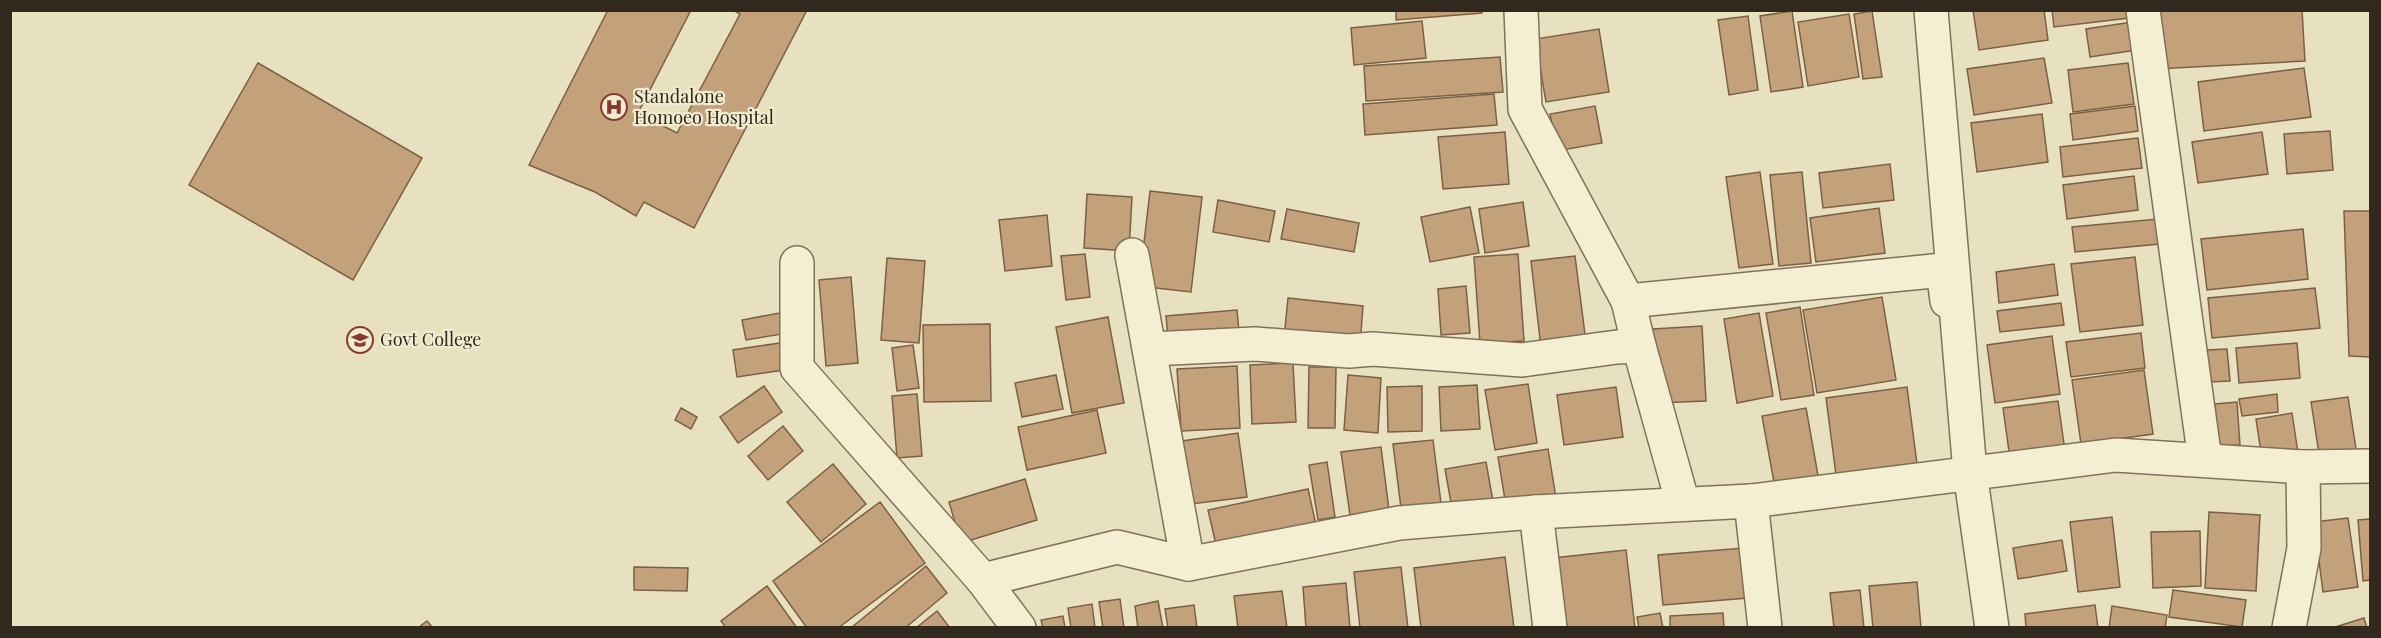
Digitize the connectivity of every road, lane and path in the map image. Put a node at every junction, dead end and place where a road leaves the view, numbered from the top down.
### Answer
1 (1521, 10) edge
2 (1930, 10) edge
3 (2143, 10) edge
4 (1132, 255) dead end
5 (797, 263) dead end
6 (1628, 301) junction
7 (1639, 346) junction
8 (1150, 349) junction
9 (2205, 460) junction
10 (2370, 466) edge
11 (2303, 467) junction
12 (1970, 472) junction
13 (1751, 501) junction
14 (1683, 504) junction
15 (1536, 512) junction
16 (1188, 564) junction
17 (983, 580) junction
18 (1019, 627) edge
19 (1550, 627) edge
20 (1765, 627) edge
21 (1992, 627) edge
22 (2289, 627) edge

1 - 6 street
2 - 12 street
3 - 9 street
4 - 8 street
5 - 17 street
6 - 7 street
6 - 12 street
7 - 8 street
7 - 14 street
8 - 16 street
9 - 11 street
9 - 12 street
10 - 11 street
11 - 22 street
12 - 13 street
12 - 21 street
13 - 14 street
13 - 20 street
14 - 15 street
15 - 16 street
15 - 19 street
16 - 17 street
17 - 18 street

